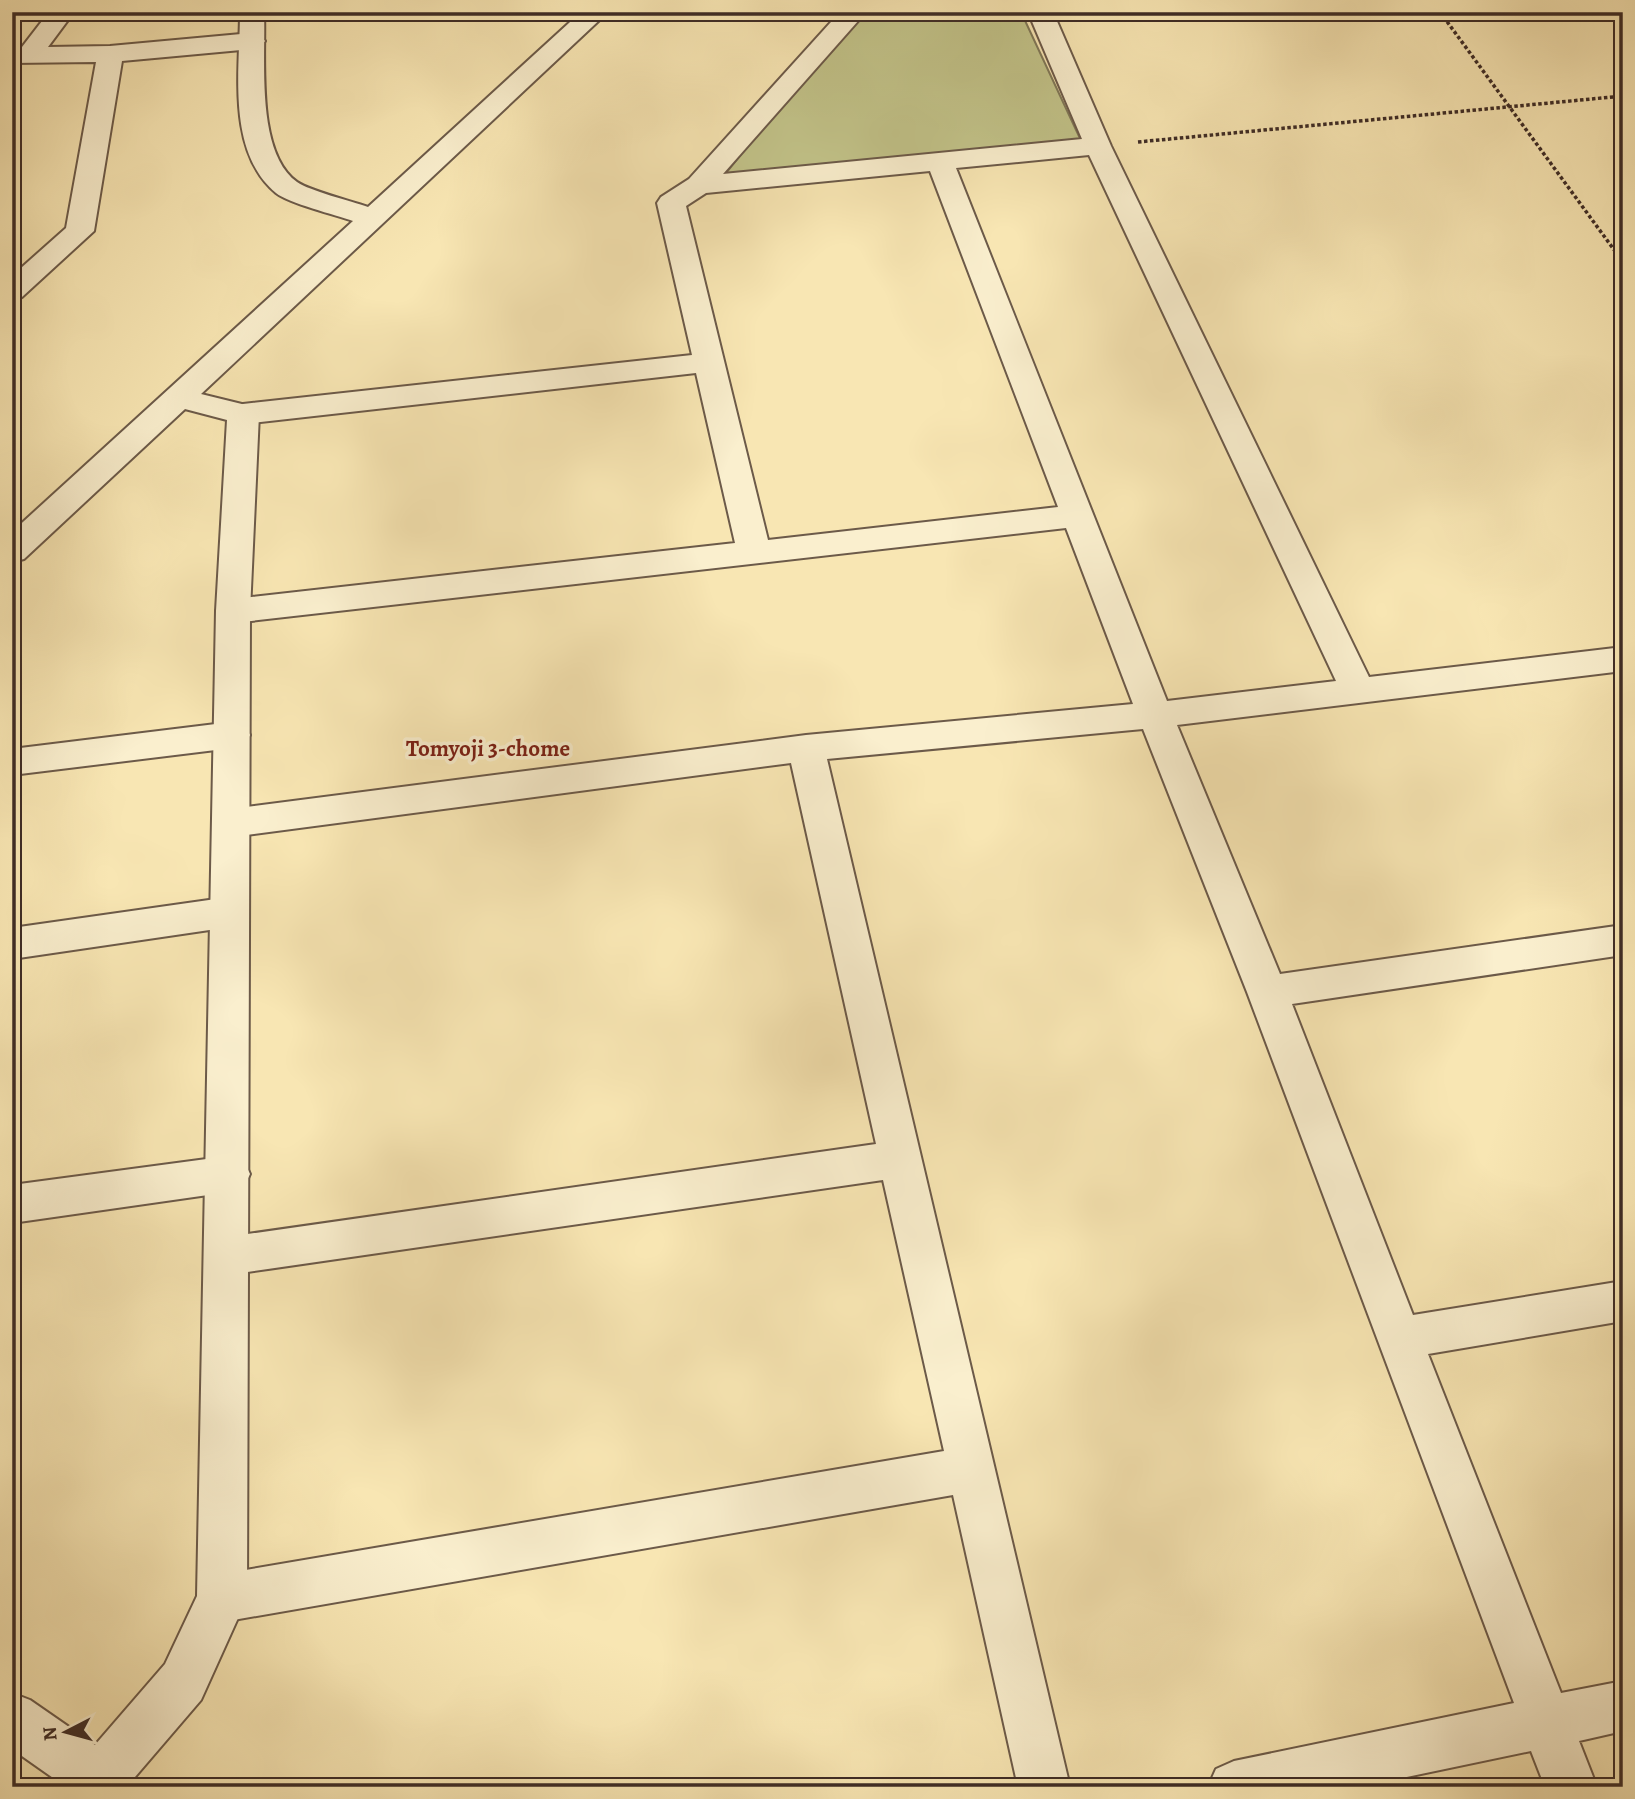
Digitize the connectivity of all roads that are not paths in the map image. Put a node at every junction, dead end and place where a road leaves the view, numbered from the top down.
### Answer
1 (62, 12) edge
2 (253, 12) edge
3 (596, 12) edge
4 (854, 12) edge
5 (1041, 12) edge
6 (252, 41) junction
7 (110, 54) junction
8 (21, 55) edge
9 (1098, 146) junction
10 (940, 161) junction
11 (699, 185) junction
12 (374, 219) junction
13 (12, 290) edge
14 (709, 362) junction
15 (179, 398) junction
16 (243, 414) junction
17 (1078, 516) junction
18 (12, 551) edge
19 (754, 552) junction
20 (233, 611) junction
21 (1623, 659) edge
22 (1358, 691) junction
23 (1156, 715) junction
24 (232, 735) junction
25 (806, 748) junction
26 (12, 762) edge
27 (231, 823) junction
28 (230, 912) junction
29 (1623, 940) edge
30 (12, 944) edge
31 (1267, 992) junction
32 (900, 1159) junction
33 (229, 1174) junction
34 (12, 1204) edge
35 (227, 1256) junction
36 (1623, 1301) edge
37 (1398, 1338) junction
38 (972, 1469) junction
39 (222, 1598) junction
40 (1623, 1706) edge
41 (12, 1718) edge
42 (1546, 1722) junction
43 (101, 1783) edge
44 (1044, 1787) edge
45 (1234, 1787) edge
46 (1572, 1787) edge

1 - 8 street
2 - 6 street
3 - 12 street
4 - 11 street
5 - 9 street
6 - 7 street
6 - 12 street
7 - 8 street
7 - 13 street
9 - 10 street
9 - 22 street
10 - 11 street
10 - 17 street
11 - 14 street
12 - 15 street
14 - 16 street
14 - 19 street
15 - 16 street
15 - 18 street
16 - 20 street
17 - 19 street
17 - 23 street
19 - 20 street
20 - 24 street
21 - 22 street
22 - 23 street
23 - 25 street
23 - 31 street
24 - 26 street
24 - 27 street
25 - 27 street
25 - 32 street
27 - 28 street
28 - 30 street
28 - 33 street
29 - 31 street
31 - 37 street
32 - 35 street
32 - 38 street
33 - 34 street
33 - 35 street
35 - 39 street
36 - 37 street
37 - 42 street
38 - 39 street
38 - 44 street
39 - 43 street
40 - 42 street
41 - 43 street
42 - 45 street
42 - 46 street

